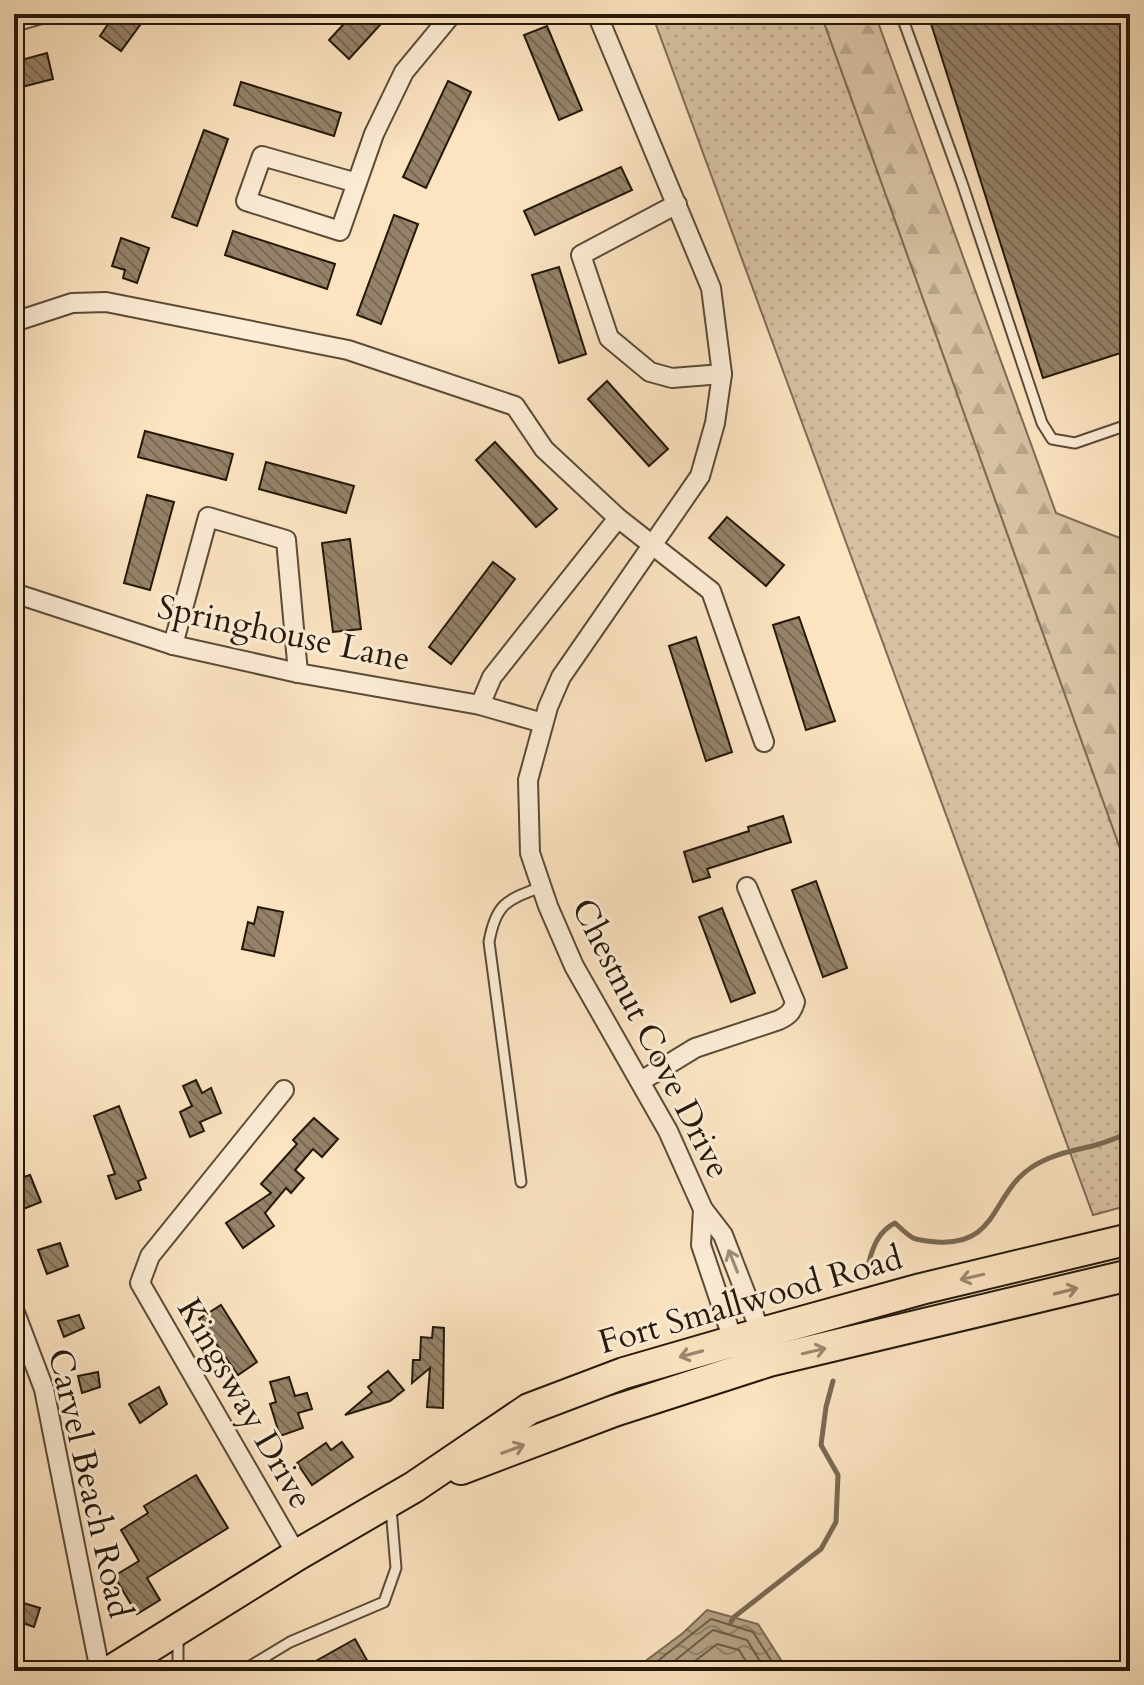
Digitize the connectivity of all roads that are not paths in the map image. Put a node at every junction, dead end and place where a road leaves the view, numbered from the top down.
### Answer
1 (41, 14) edge
2 (452, 14) edge
3 (597, 14) edge
4 (901, 14) edge
5 (14, 22) edge
6 (357, 183) junction
7 (677, 204) junction
8 (14, 322) edge
9 (722, 374) junction
10 (1130, 424) edge
11 (618, 518) junction
12 (654, 547) junction
13 (14, 593) edge
14 (173, 645) junction
15 (298, 673) junction
16 (480, 705) junction
17 (543, 723) junction
18 (764, 742) dead end
19 (541, 887) junction
20 (747, 887) dead end
21 (641, 1081) junction
22 (284, 1090) dead end
23 (521, 1182) dead end
24 (703, 1209) junction
25 (1130, 1239) edge
26 (1130, 1275) edge
27 (14, 1310) edge
28 (752, 1351) junction
29 (402, 1494) junction
30 (297, 1555) junction
31 (178, 1628) junction
32 (100, 1671) edge
33 (111, 1671) edge
34 (178, 1671) edge
35 (242, 1671) edge

1 - 5 street
2 - 6 street
3 - 7 street, Chestnut Cove Drive
4 - 10 lane
6 - 6 street
7 - 9 street, Chestnut Cove Drive
7 - 9 street
8 - 11 street
9 - 12 street, Chestnut Cove Drive
11 - 12 street
11 - 16 street
12 - 17 street, Chestnut Cove Drive
12 - 18 street
13 - 14 street, Springhouse Lane
14 - 15 street, Springhouse Lane
14 - 15 street
15 - 16 street, Springhouse Lane
16 - 17 street, Springhouse Lane
17 - 19 street, Chestnut Cove Drive
19 - 21 street, Chestnut Cove Drive
19 - 23 lane
20 - 21 street
21 - 24 street, Chestnut Cove Drive
22 - 30 street, Kingsway Drive
28 -> 24 street, Chestnut Cove Drive
24 - 28 street, Chestnut Cove Drive
25 -> 28 main road, Fort Smallwood Road
28 -> 26 main road, Fort Smallwood Road
27 - 32 street, Carvel Beach Road
28 - 29 main road, Fort Smallwood Road
29 - 30 main road, Fort Smallwood Road
29 - 35 lane
30 - 31 main road, Fort Smallwood Road
31 - 33 main road, Fort Smallwood Road
31 - 34 lane

